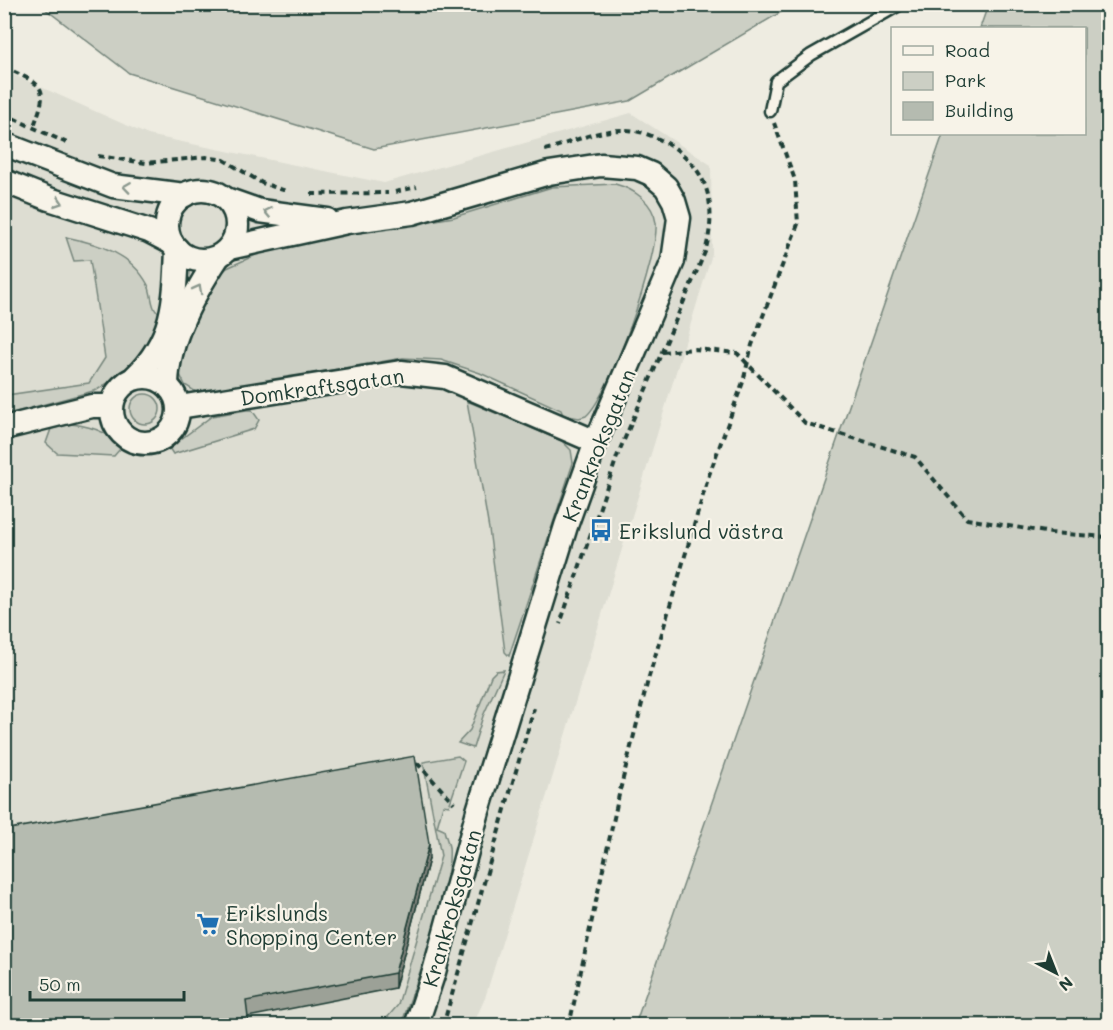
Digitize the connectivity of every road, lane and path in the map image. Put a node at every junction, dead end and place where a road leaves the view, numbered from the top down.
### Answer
1 (901, 4) edge
2 (4, 67) edge
3 (770, 111) joint
4 (4, 114) edge
5 (33, 128) junction
6 (6, 144) edge
7 (72, 145) dead end
8 (539, 152) dead end
9 (92, 154) dead end
10 (4, 181) edge
11 (427, 185) dead end
12 (292, 192) dead end
13 (302, 193) dead end
14 (185, 195) junction
15 (226, 200) junction
16 (347, 222) junction
17 (174, 246) junction
18 (223, 253) junction
19 (661, 352) junction
20 (747, 364) junction
21 (135, 377) junction
22 (167, 384) junction
23 (111, 406) junction
24 (179, 408) junction
25 (4, 428) edge
26 (596, 442) junction
27 (1108, 537) edge
28 (558, 631) dead end
29 (536, 701) dead end
30 (417, 763) edge
31 (454, 803) dead end
32 (416, 1026) edge
33 (443, 1026) edge
34 (569, 1026) edge

1 - 3 lane
2 - 5 path
3 - 20 path
4 - 5 path
5 - 7 path
14 -> 6 street
8 - 19 path
9 - 12 path
10 -> 17 street
11 - 13 path
14 - 15 street
14 - 17 street
16 -> 15 street
15 - 18 street
16 - 18 street
16 - 26 street, Krankroksgatan
17 - 18 street
17 - 21 street
22 -> 18 street
19 - 20 path
19 - 28 path
20 - 27 path
20 - 34 path
21 - 22 street
21 - 23 street
22 - 24 street
23 - 24 street
23 - 25 street
24 - 26 street, Domkraftsgatan
26 - 32 street, Krankroksgatan
29 - 33 path
30 - 31 path

